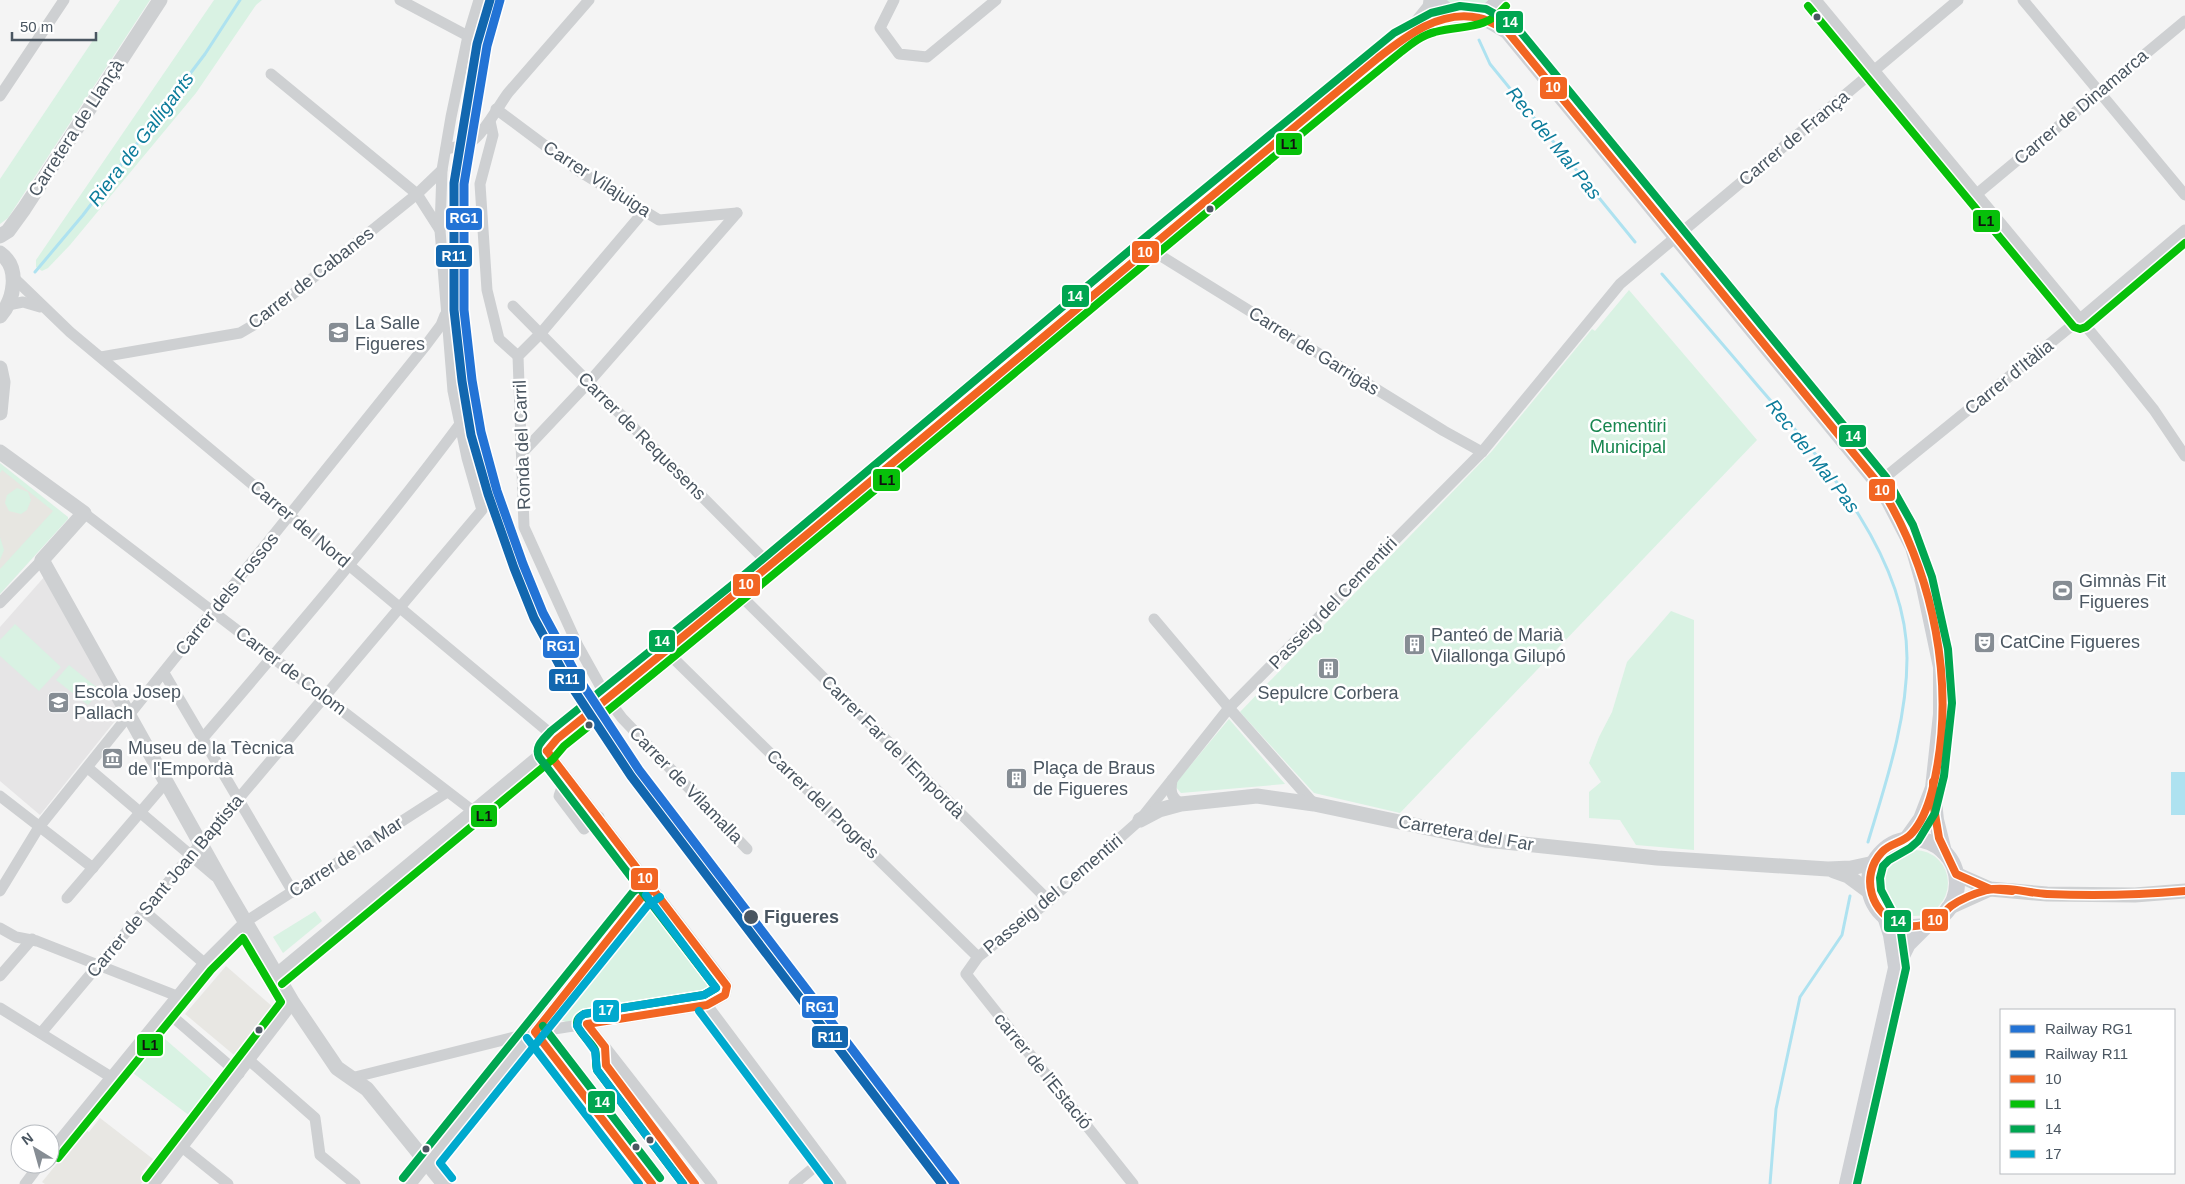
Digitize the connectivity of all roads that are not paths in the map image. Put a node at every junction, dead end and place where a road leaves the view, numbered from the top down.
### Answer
1 (64, 0) edge
2 (160, 0) edge
3 (400, 0) edge
4 (479, 0) edge
5 (589, 0) edge
6 (996, 0) edge
7 (1430, 0) edge
8 (1436, 0) edge
9 (1499, 0) edge
10 (1816, 0) edge
11 (1958, 0) edge
12 (2023, 0) edge
13 (893, 1) edge
14 (1467, 17) junction
15 (2185, 21) edge
16 (1507, 31) junction
17 (1407, 35) junction
18 (468, 36) junction
19 (1875, 70) junction
20 (271, 74) dead end
21 (2100, 92) junction
22 (0, 96) edge
23 (496, 109) junction
24 (490, 121) junction
25 (446, 149) junction
26 (442, 170) junction
27 (1978, 193) junction
28 (417, 194) junction
29 (2185, 195) edge
30 (645, 210) junction
31 (440, 230) junction
32 (2185, 230) edge
33 (4, 234) edge
34 (1675, 236) junction
35 (1148, 248) junction
36 (0, 253) edge
37 (12, 274) junction
38 (513, 306) dead end
39 (42, 308) junction
40 (4, 311) edge
41 (447, 311) junction
42 (2080, 319) junction
43 (541, 333) junction
44 (98, 354) junction
45 (518, 356) junction
46 (0, 368) edge
47 (589, 382) junction
48 (0, 413) edge
49 (460, 424) junction
50 (0, 452) edge
51 (523, 452) junction
52 (1482, 452) junction
53 (2185, 456) edge
54 (1878, 483) junction
55 (84, 513) junction
56 (290, 516) junction
57 (42, 560) junction
58 (350, 565) junction
59 (771, 566) junction
60 (738, 594) junction
61 (0, 603) edge
62 (400, 608) junction
63 (213, 613) junction
64 (1154, 619) dead end
65 (667, 652) junction
66 (271, 656) junction
67 (164, 673) junction
68 (325, 697) junction
69 (607, 698) junction
70 (1229, 708) junction
71 (129, 716) junction
72 (203, 738) junction
73 (557, 739) junction
74 (546, 751) junction
75 (88, 768) junction
76 (566, 776) junction
77 (1172, 780) junction
78 (167, 781) junction
79 (1933, 788) junction
80 (448, 792) junction
81 (0, 796) edge
82 (240, 799) junction
83 (1181, 804) junction
84 (1314, 804) junction
85 (473, 811) junction
86 (139, 812) junction
87 (599, 817) junction
88 (1140, 820) junction
89 (39, 827) junction
90 (1906, 840) junction
91 (196, 848) junction
92 (747, 849) dead end
93 (1944, 852) junction
94 (1874, 863) junction
95 (93, 868) junction
96 (1828, 869) junction
97 (1956, 874) junction
98 (654, 889) junction
99 (1990, 889) junction
100 (0, 891) edge
101 (2185, 891) edge
102 (293, 892) junction
103 (1871, 893) junction
104 (67, 898) dead end
105 (1049, 901) junction
106 (1948, 908) junction
107 (144, 911) junction
108 (1885, 916) junction
109 (245, 922) junction
110 (1929, 923) junction
111 (0, 928) edge
112 (32, 939) junction
113 (978, 957) junction
114 (204, 963) junction
115 (98, 966) junction
116 (1896, 968) junction
117 (0, 976) edge
118 (276, 976) junction
119 (178, 996) junction
120 (293, 1003) junction
121 (707, 1006) junction
122 (0, 1008) edge
123 (166, 1011) junction
124 (587, 1024) junction
125 (535, 1032) junction
126 (41, 1033) junction
127 (250, 1061) junction
128 (239, 1074) junction
129 (111, 1077) junction
130 (351, 1078) junction
131 (60, 1140) edge
132 (182, 1147) junction
133 (824, 1160) junction
134 (427, 1163) junction
135 (154, 1184) edge
136 (228, 1184) edge
137 (355, 1184) edge
138 (410, 1184) edge
139 (444, 1184) edge
140 (652, 1184) edge
141 (712, 1184) edge
142 (794, 1184) edge
143 (842, 1184) edge
144 (1133, 1184) edge
145 (1847, 1184) edge

1 - 22 street
2 - 33 street, Carretera de Llançà
3 - 18 street
4 - 18 street
5 - 23 street
6 - 13 street
7 - 17 street
8 - 14 main road
9 - 14 main road
9 - 16 main road
10 - 19 street
11 - 19 street, Carrer de França
12 - 21 street
14 - 16 main road
14 - 17 street
15 - 21 street, Carrer de Dinamarca
16 - 34 main road
17 - 35 street
18 - 25 street
19 - 27 street
19 - 34 street, Carrer de França
20 - 28 street
21 - 27 street, Carrer de Dinamarca
21 - 29 street
23 - 24 street
23 - 30 street, Carrer Vilajuiga
24 - 25 street
24 - 45 street
25 - 26 street
26 - 28 street, Carrer de Cabanes
26 - 31 street
27 - 42 street
28 - 31 street
28 - 44 street, Carrer de Cabanes
30 - 43 street, Ronda del Carril
30 - 47 street, Carrer Vilajuiga
31 - 41 street
32 - 42 street, Carrer d'Itàlia
33 - 37 street, Carretera de Llançà
34 - 52 street, Passeig del Cementiri
34 - 54 main road
35 - 52 street, Carrer de Garrigàs
35 - 59 street
36 - 37 street
37 - 39 street, Carrer del Nord
37 - 40 street, Carretera de Llançà
38 - 43 street, Carrer de Requesens
39 - 40 street, Carrer del Nord
39 - 44 street, Carrer del Nord
41 - 49 street
41 - 56 street, Carrer dels Fossos
42 - 53 street
42 - 54 street, Carrer d'Itàlia
43 - 45 street, Ronda del Carril
43 - 47 street, Carrer de Requesens
44 - 56 street, Carrer del Nord
45 - 51 street, Ronda del Carril
46 - 48 street
47 - 51 street
47 - 59 street, Carrer de Requesens
49 - 58 street
49 - 62 street, Carrer de Sant Joan Baptista
50 - 55 street
51 - 69 street, Ronda del Carril
52 - 70 street, Passeig del Cementiri
54 - 79 main road
55 - 57 street
55 - 63 street, Carrer de Colom
56 - 58 street, Carrer del Nord
56 - 63 street, Carrer dels Fossos
57 - 61 street
57 - 71 street
58 - 62 street, Carrer del Nord
58 - 66 street
59 - 60 street
60 - 65 street
60 - 105 street, Carrer Far de l'Empordà
62 - 68 street, Carrer de Sant Joan Baptista
62 - 73 street, Carrer del Nord
63 - 66 street, Carrer de Colom
63 - 67 street, Carrer dels Fossos
64 - 70 street
65 - 69 street
65 - 113 street, Carrer del Progrès
66 - 68 street, Carrer de Colom
66 - 72 street
67 - 71 street, Carrer dels Fossos
67 - 72 street
68 - 80 street, Carrer de Colom
68 - 82 street, Carrer de Sant Joan Baptista
69 - 73 street
69 - 92 street, Carrer de Vilamalla
70 - 77 street, Passeig del Cementiri
70 - 84 street
71 - 75 street, Carrer dels Fossos
71 - 78 street
72 - 82 street
73 - 74 street
74 - 76 street
74 - 85 street
75 - 86 street
75 - 89 street, Carrer dels Fossos
76 - 87 street
76 - 87 street
77 - 83 street
77 - 88 street, Passeig del Cementiri
78 - 86 street
78 - 91 street
79 - 90 main road
79 - 93 main road
80 - 85 street, Carrer de Colom
80 - 102 street, Carrer de la Mar
81 - 89 street
82 - 91 street, Carrer de Sant Joan Baptista
82 - 102 street
83 - 84 street, Carretera del Far
83 - 88 street, Carretera del Far
84 - 96 street, Carretera del Far
85 - 118 street
86 - 91 street
86 - 95 street
87 - 98 street
88 - 105 street, Passeig del Cementiri
89 - 95 street
89 - 100 street, Carrer dels Fossos
90 - 93 main road
90 - 94 main road
91 - 107 street, Carrer de Sant Joan Baptista
91 - 109 street
93 - 97 main road
94 - 96 street, Carretera del Far
94 - 103 main road
95 - 104 street
96 - 103 street, Carretera del Far
97 - 99 street
97 - 106 main road
98 - 121 street
98 - 125 street
99 - 101 street
99 - 106 street
102 - 109 street, Carrer de la Mar
103 - 108 main road
105 - 113 street, Passeig del Cementiri
106 - 110 main road
107 - 114 street
107 - 115 street, Carrer de Sant Joan Baptista
108 - 110 main road
108 - 116 main road
109 - 114 street, Carrer de la Mar
109 - 118 street
110 - 116 main road
111 - 112 street
112 - 115 street
112 - 117 street
113 - 144 street, carrer de l'Estació
114 - 119 street, Carrer de la Mar
115 - 119 street
115 - 126 street, Carrer de Sant Joan Baptista
116 - 145 main road
118 - 120 street
119 - 123 street, Carrer de la Mar
120 - 127 street
120 - 130 street
121 - 124 street
121 - 133 street
122 - 126 street
123 - 128 street
123 - 129 street, Carrer de la Mar
124 - 125 street
124 - 141 street
125 - 130 street
125 - 134 street
125 - 140 street
126 - 129 street
127 - 128 street
127 - 137 street
128 - 132 street
129 - 131 street, Carrer de la Mar
130 - 134 street
132 - 135 street
132 - 136 street
133 - 142 street
133 - 143 street
134 - 138 street
134 - 139 street

